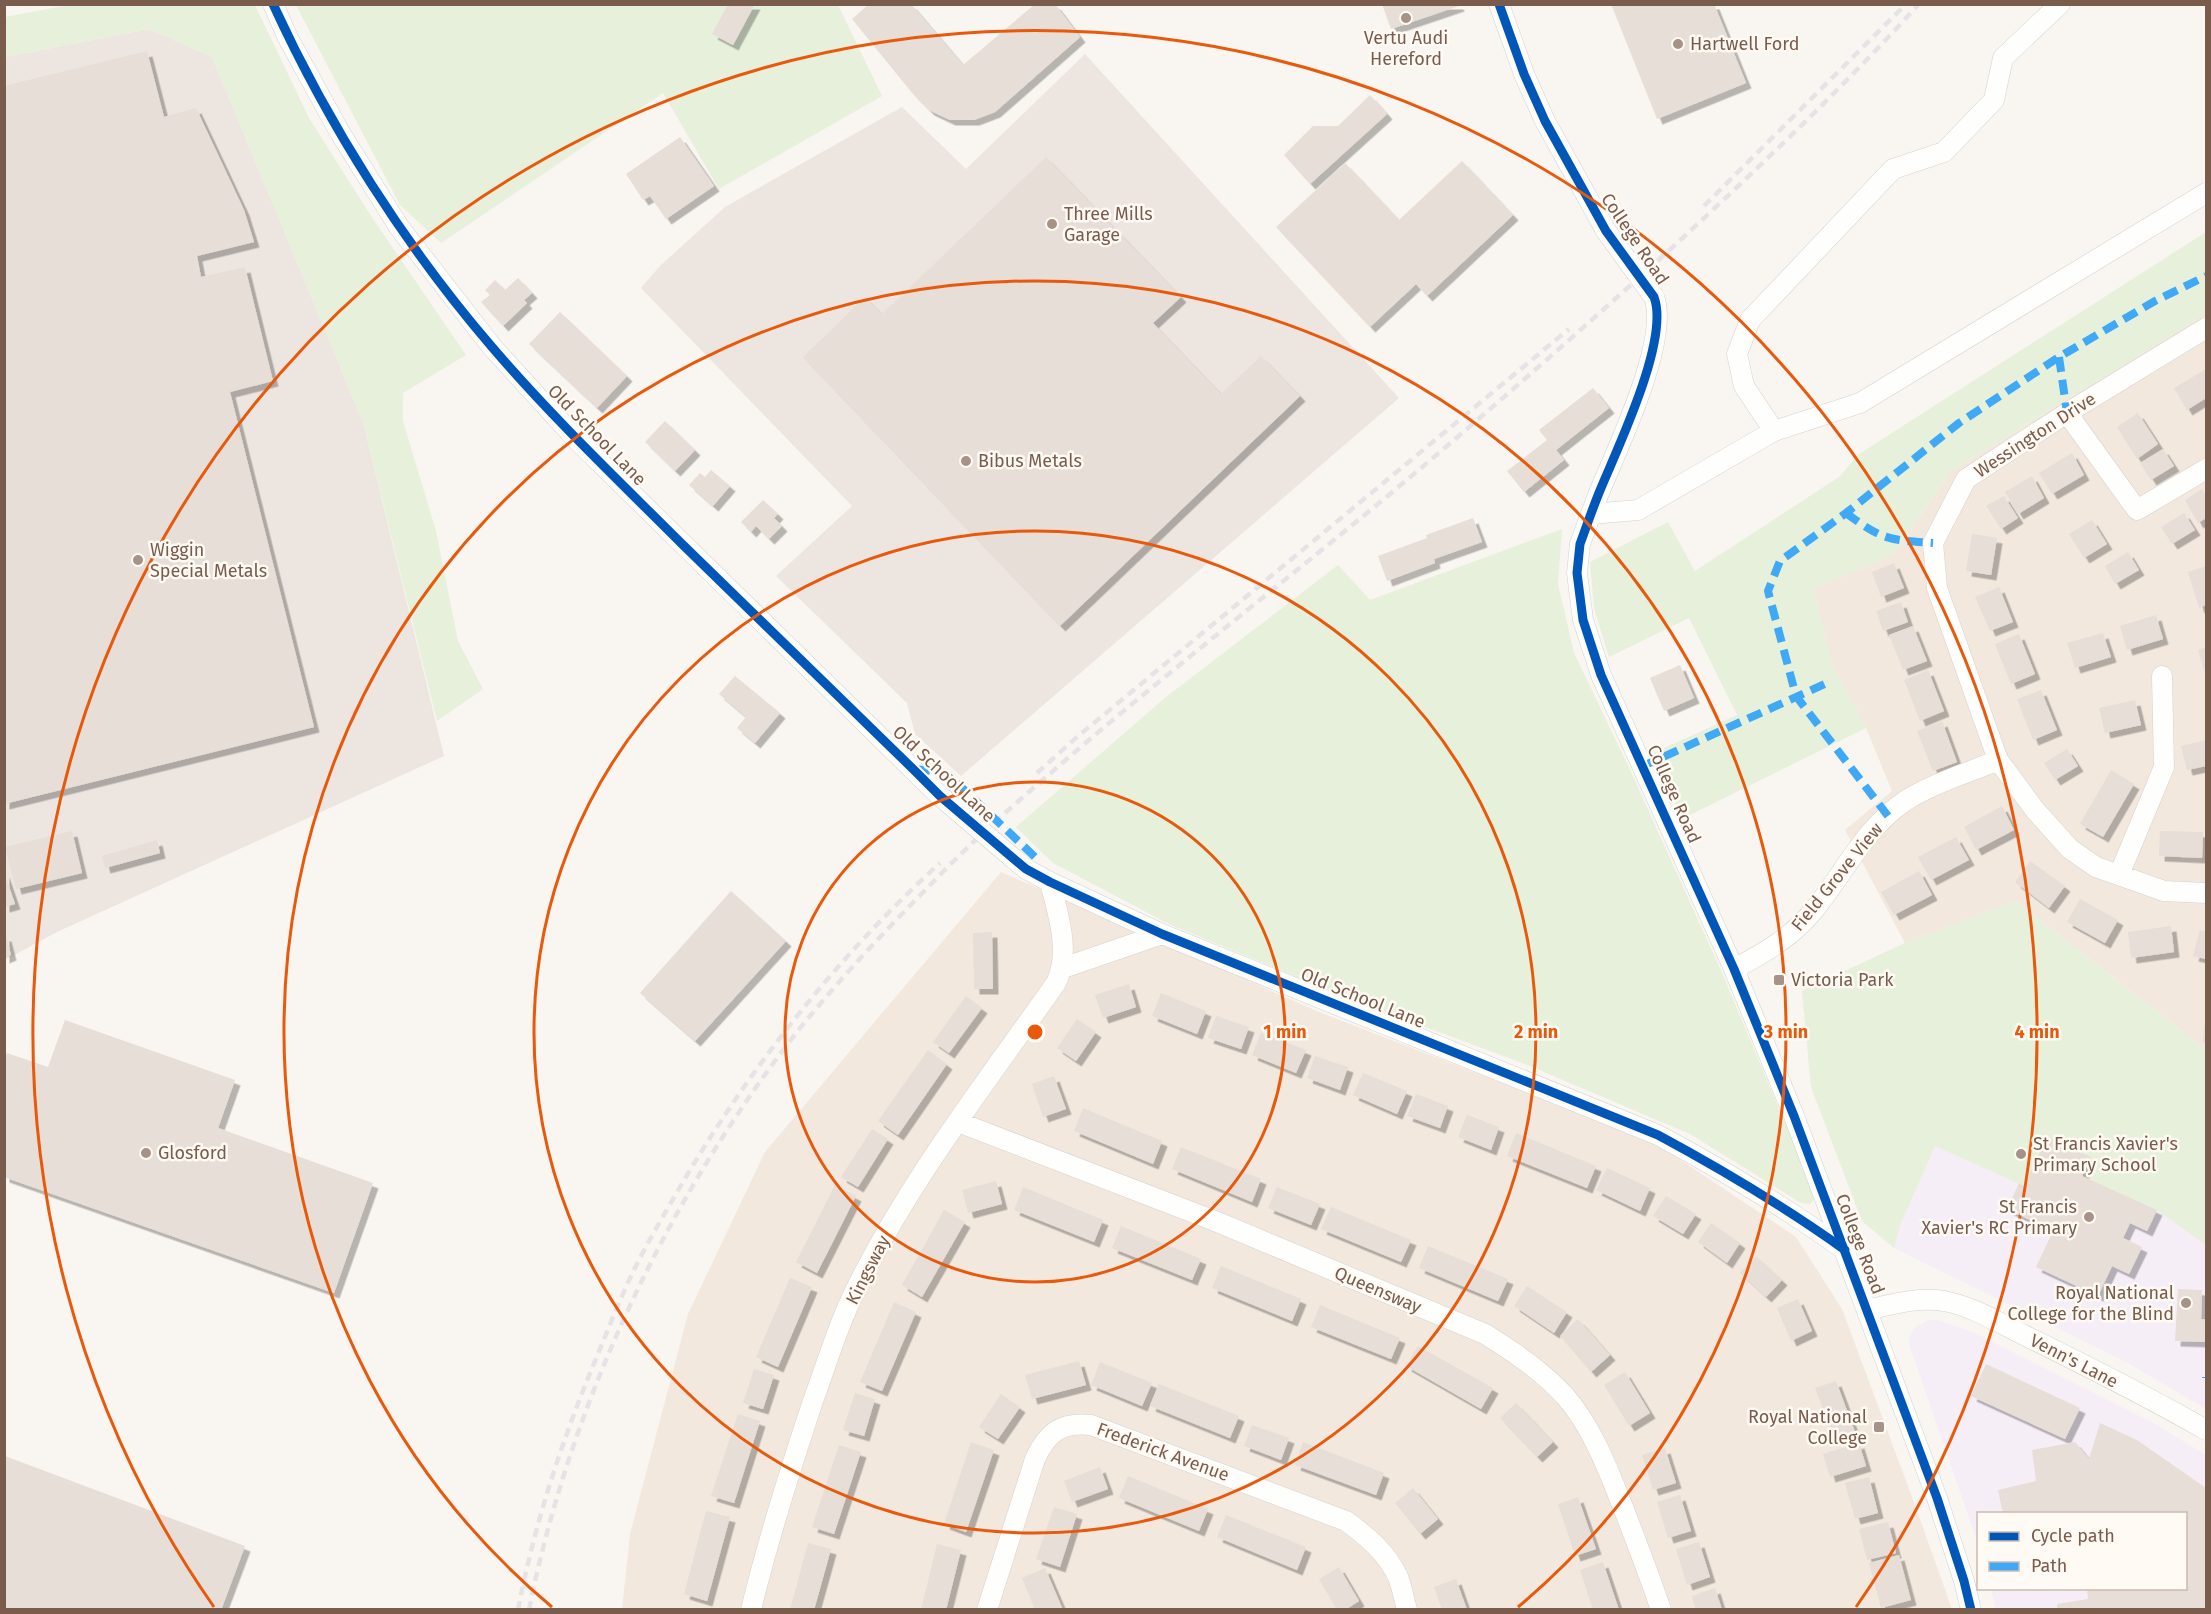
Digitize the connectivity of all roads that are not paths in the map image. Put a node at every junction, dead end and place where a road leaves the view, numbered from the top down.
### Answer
1 (273, 4) edge
2 (1499, 4) edge
3 (2060, 4) edge
4 (2206, 192) edge
5 (2206, 328) edge
6 (2067, 413) junction
7 (1774, 430) junction
8 (2206, 469) edge
9 (1591, 514) junction
10 (2162, 676) dead end
11 (1998, 760) junction
12 (2119, 875) junction
13 (1050, 882) junction
14 (2206, 893) edge
15 (1162, 934) junction
16 (1063, 968) junction
17 (1734, 969) junction
18 (958, 1122) junction
19 (1845, 1250) junction
20 (1867, 1310) junction
21 (2206, 1430) edge
22 (751, 1610) edge
23 (987, 1610) edge
24 (1407, 1610) edge
25 (1661, 1610) edge
26 (1971, 1610) edge

1 - 13 street, Old School Lane, bridge
2 - 9 street, College Road, bridge
3 - 7 street
4 - 7 street
5 - 6 street, Wessington Drive
6 - 8 street
6 - 11 street, Wessington Drive
7 - 9 street
9 - 17 street, College Road
10 - 12 street
11 - 12 street
11 - 17 street, Field Grove View
12 - 14 street
13 - 15 street, Old School Lane
13 - 16 street
15 - 16 street
15 - 19 street, Old School Lane
16 - 18 street, Kingsway
17 - 19 street, College Road
18 - 22 street, Kingsway
18 - 25 street, Queensway
19 - 20 street, College Road
20 - 21 street, Venn's Lane
20 - 26 street, College Road
23 - 24 street, Frederick Avenue

